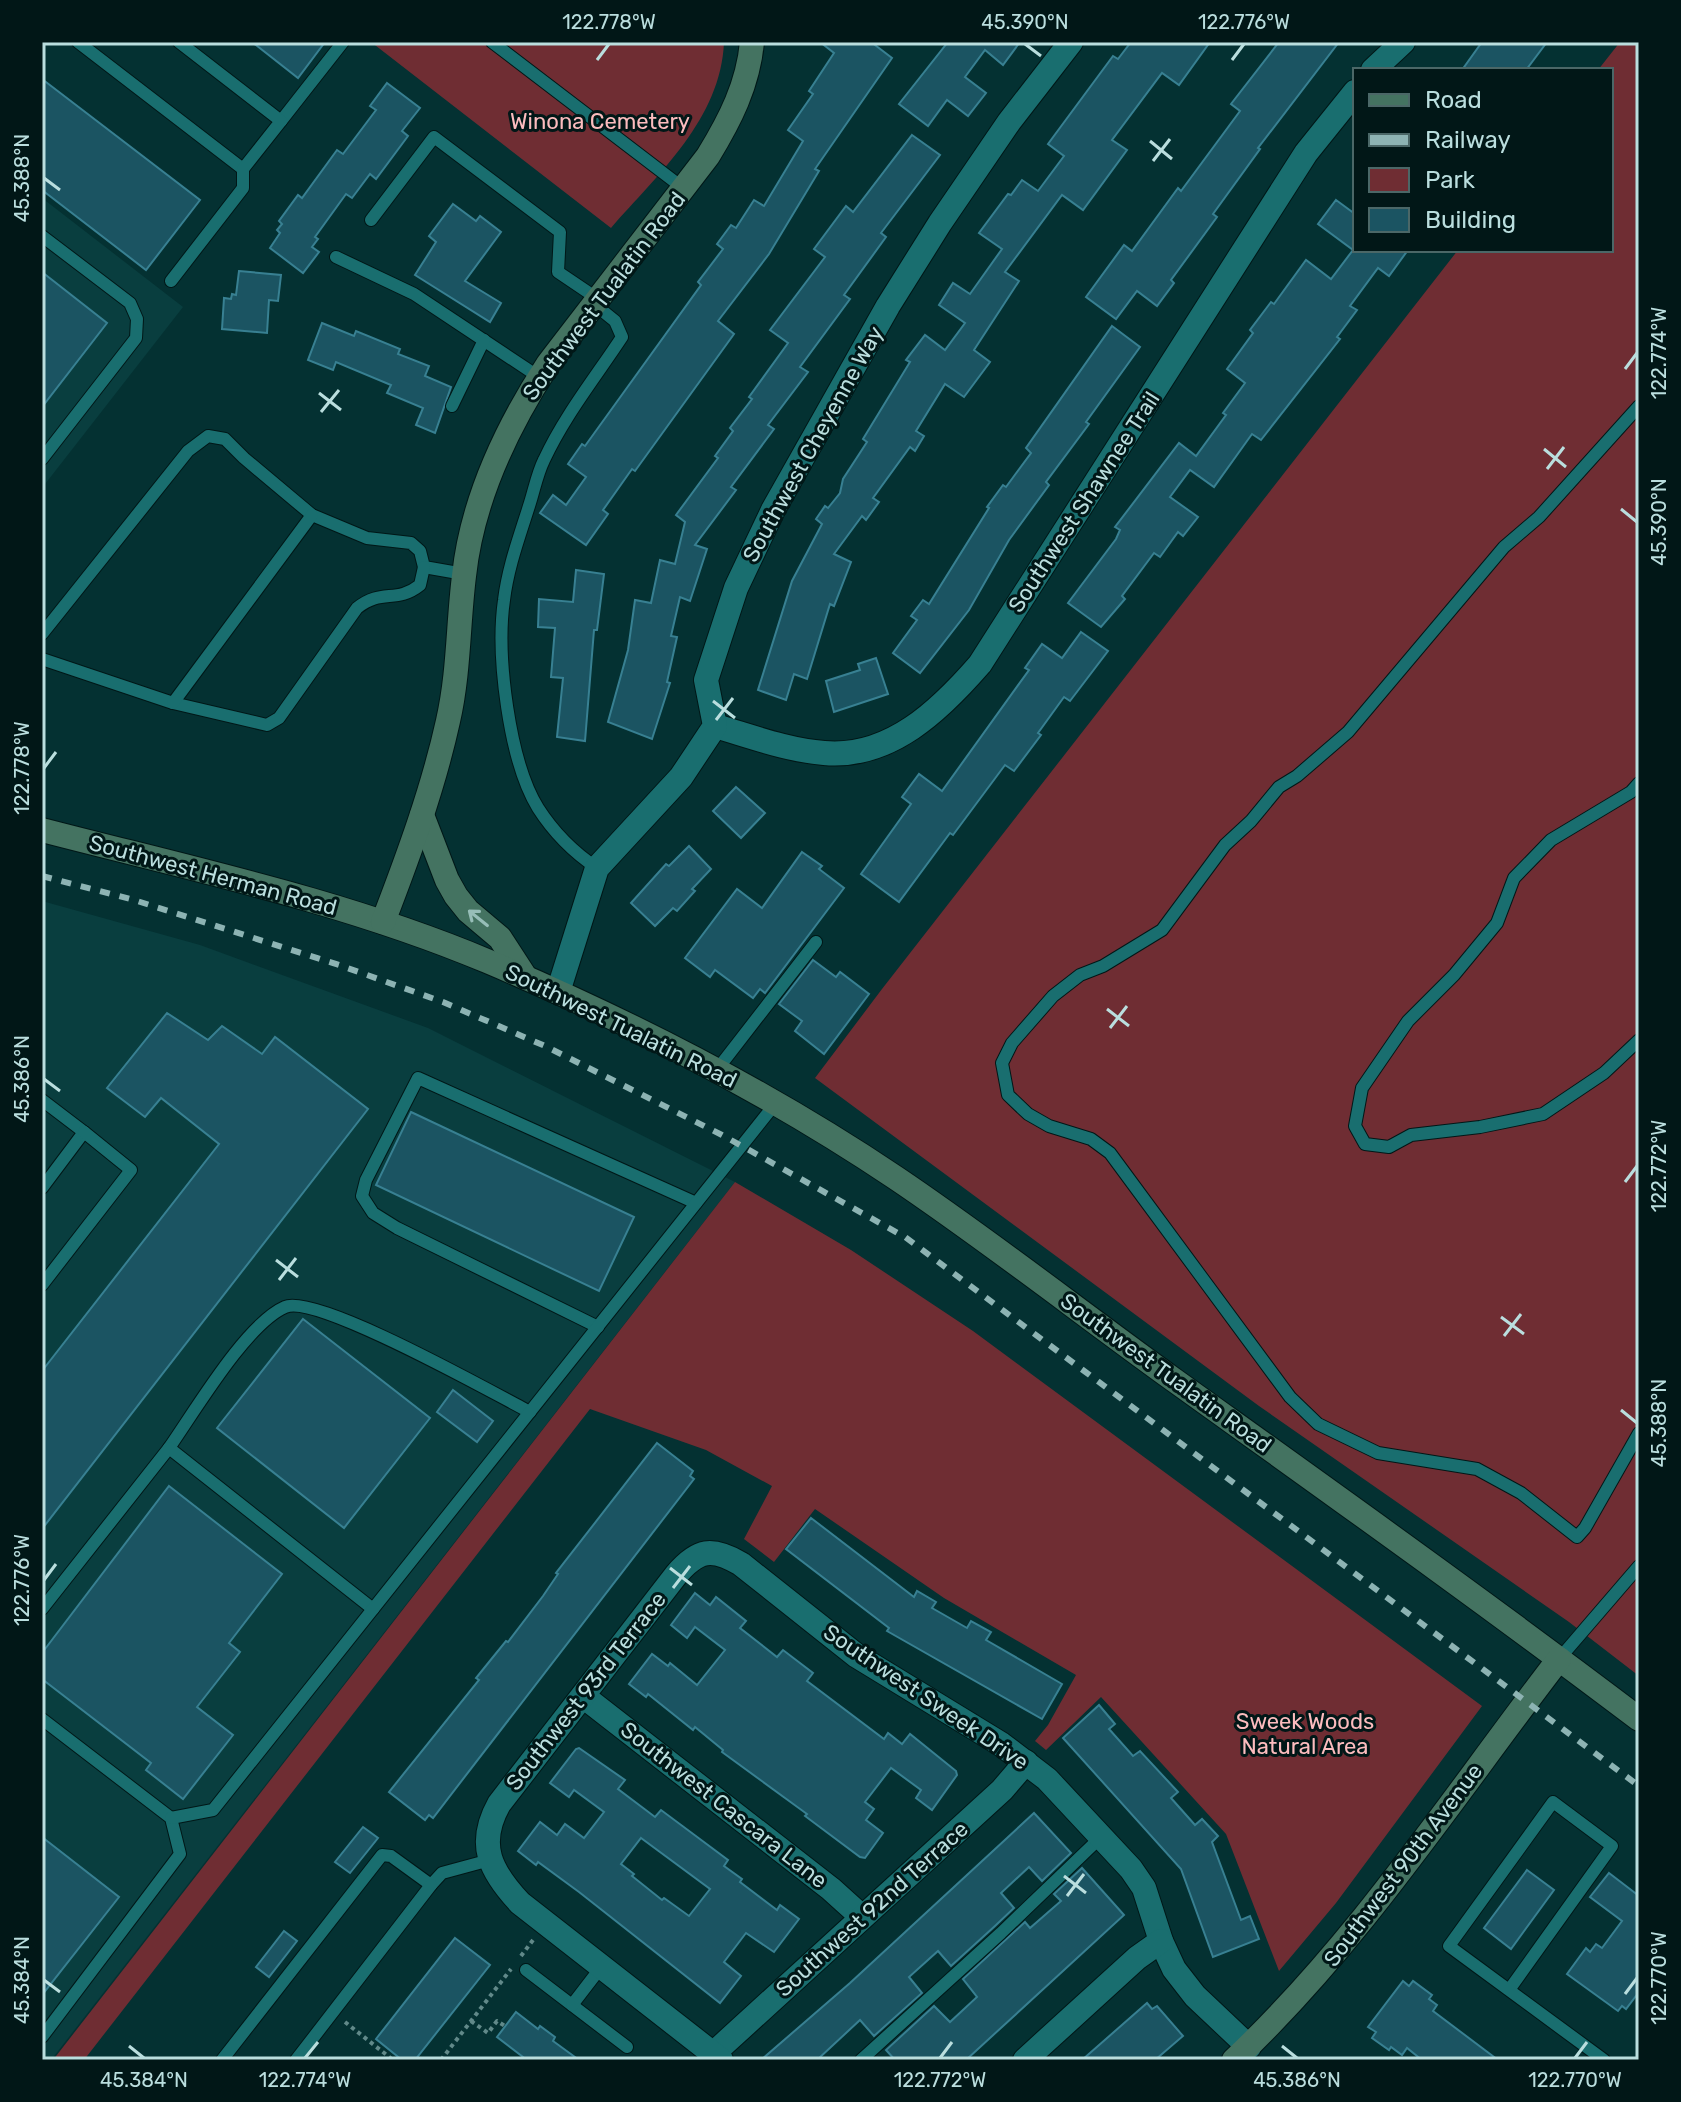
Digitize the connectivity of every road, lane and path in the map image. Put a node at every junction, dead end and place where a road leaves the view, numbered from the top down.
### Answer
1 (78, 42) edge
2 (179, 42) edge
3 (343, 42) edge
4 (492, 42) edge
5 (752, 42) edge
6 (1071, 42) edge
7 (1403, 42) edge
8 (1375, 68) edge
9 (1353, 94) edge
10 (281, 121) junction
11 (243, 169) junction
12 (683, 188) junction
13 (371, 220) dead end
14 (42, 236) edge
15 (336, 257) dead end
16 (171, 281) dead end
17 (596, 302) junction
18 (484, 340) junction
19 (539, 377) junction
20 (452, 406) dead end
21 (1639, 406) edge
22 (42, 459) edge
23 (312, 515) junction
24 (424, 567) junction
25 (464, 574) junction
26 (42, 634) edge
27 (42, 659) edge
28 (173, 703) junction
29 (715, 726) junction
30 (1639, 783) edge
31 (422, 815) junction
32 (42, 830) edge
33 (597, 868) junction
34 (383, 922) junction
35 (816, 942) dead end
36 (526, 978) junction
37 (558, 992) junction
38 (1639, 1040) edge
39 (716, 1071) junction
40 (42, 1100) edge
41 (775, 1104) junction
42 (84, 1132) junction
43 (42, 1188) edge
44 (696, 1203) junction
45 (42, 1285) edge
46 (598, 1327) junction
47 (530, 1412) junction
48 (1639, 1433) edge
49 (169, 1448) junction
50 (705, 1553) joint
51 (1639, 1566) edge
52 (42, 1609) edge
53 (373, 1609) junction
54 (1559, 1659) junction
55 (583, 1696) junction
56 (42, 1719) edge
57 (1639, 1719) edge
58 (1026, 1762) junction
59 (171, 1818) junction
60 (1101, 1837) junction
61 (489, 1852) junction
62 (431, 1885) junction
63 (862, 1917) junction
64 (546, 1923) junction
65 (1161, 1941) junction
66 (602, 1966) junction
67 (526, 1970) dead end
68 (1509, 1990) junction
69 (572, 2005) junction
70 (332, 2013) junction
71 (471, 2021) junction
72 (505, 2026) dead end
73 (42, 2037) edge
74 (627, 2047) dead end
75 (1588, 2048) junction
76 (1249, 2056) edge
77 (718, 2057) edge
78 (222, 2060) edge
79 (296, 2060) edge
80 (393, 2060) edge
81 (441, 2060) edge
82 (861, 2060) edge
83 (1025, 2060) edge
84 (1579, 2060) edge
85 (1604, 2060) edge

1 - 11 lane
2 - 10 lane
3 - 10 lane
4 - 12 lane
5 - 12 main road, Southwest Tualatin Road
6 - 29 street, Southwest Cheyenne Way
7 - 8 street
9 - 29 street, Southwest Shawnee Trail
10 - 11 lane
11 - 16 lane
12 - 17 main road, Southwest Tualatin Road
13 - 17 lane
14 - 22 lane
15 - 18 lane
17 - 19 main road, Southwest Tualatin Road
17 - 33 lane
18 - 19 lane
18 - 20 lane
19 - 25 main road, Southwest Tualatin Road
21 - 48 lane
23 - 24 lane
23 - 26 lane
23 - 28 lane
24 - 25 lane
24 - 28 lane
25 - 31 main road, Southwest Tualatin Road
27 - 28 lane
29 - 33 street
30 - 38 lane
31 - 34 main road, Southwest Tualatin Road
36 -> 31 main road
32 - 34 main road, Southwest Herman Road
33 - 37 street
34 - 36 main road, Southwest Tualatin Road
35 - 39 lane
36 - 37 main road, Southwest Tualatin Road
37 - 39 main road, Southwest Tualatin Road
39 - 41 main road, Southwest Tualatin Road
40 - 42 lane
41 - 44 lane
41 - 54 main road, Southwest Tualatin Road
42 - 43 lane
42 - 45 lane
44 - 46 lane
44 - 46 lane
46 - 47 lane
47 - 49 lane
47 - 53 lane
49 - 52 lane
49 - 53 lane
50 - 55 street, Southwest 93rd Terrace
50 - 58 street, Southwest Sweek Drive
51 - 54 lane
53 - 59 lane
54 - 57 main road, Southwest Tualatin Road
54 - 76 main road, Southwest 90th Avenue
55 - 61 street, Southwest 93rd Terrace
55 - 63 street, Southwest Cascara Lane
56 - 59 lane
58 - 60 street, Southwest Sweek Drive
58 - 63 street, Southwest 92nd Terrace
59 - 73 lane
60 - 65 street, Southwest Sweek Drive
60 - 82 lane
61 - 62 lane
61 - 64 street
62 - 70 lane
62 - 78 lane
63 - 77 street, Southwest 92nd Terrace
64 - 66 street
64 - 71 path
65 - 76 street, Southwest Sweek Drive
65 - 83 street
66 - 69 lane
66 - 77 street
67 - 69 lane
68 - 68 lane
68 - 75 lane
69 - 74 lane
70 - 79 lane
70 - 80 path
71 - 72 path
71 - 81 path
75 - 84 lane
75 - 85 lane

